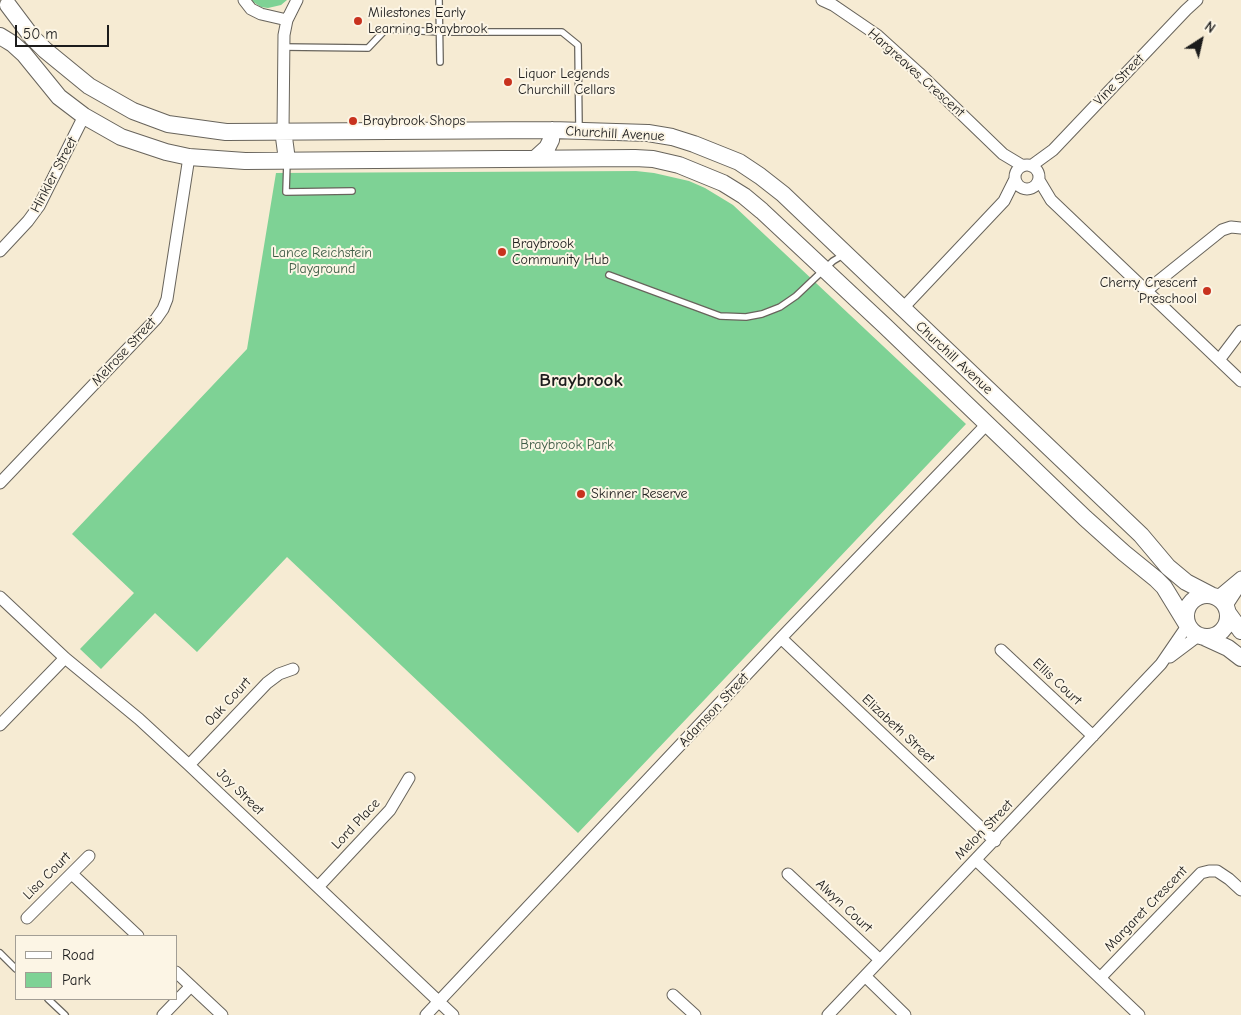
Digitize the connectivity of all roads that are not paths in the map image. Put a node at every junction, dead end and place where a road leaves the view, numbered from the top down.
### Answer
1 (244, 0) edge
2 (297, 0) edge
3 (439, 0) edge
4 (822, 0) edge
5 (1197, 0) edge
6 (7, 2) edge
7 (1189, 5) edge
8 (287, 20) junction
9 (0, 26) edge
10 (439, 32) junction
11 (0, 36) edge
12 (283, 47) junction
13 (440, 62) dead end
14 (99, 92) junction
15 (84, 116) junction
16 (193, 129) junction
17 (283, 130) junction
18 (552, 130) junction
19 (579, 131) junction
20 (189, 156) junction
21 (536, 158) junction
22 (287, 160) junction
23 (1027, 173) junction
24 (1027, 189) junction
25 (352, 191) dead end
26 (1051, 200) junction
27 (1004, 201) junction
28 (1241, 228) edge
29 (0, 251) edge
30 (845, 253) junction
31 (824, 269) junction
32 (609, 275) dead end
33 (1146, 291) junction
34 (902, 309) junction
35 (885, 326) junction
36 (1241, 331) edge
37 (1219, 360) junction
38 (1241, 382) edge
39 (1004, 406) junction
40 (987, 424) junction
41 (0, 483) edge
42 (1241, 577) edge
43 (1241, 584) edge
44 (0, 597) edge
45 (1220, 603) junction
46 (1194, 630) junction
47 (1241, 631) edge
48 (781, 638) junction
49 (1001, 650) dead end
50 (65, 658) junction
51 (1241, 658) edge
52 (293, 669) dead end
53 (0, 725) edge
54 (1093, 736) junction
55 (189, 765) junction
56 (409, 778) dead end
57 (995, 840) junction
58 (88, 856) dead end
59 (976, 860) junction
60 (72, 874) junction
61 (788, 874) dead end
62 (318, 887) junction
63 (1241, 890) edge
64 (27, 918) dead end
65 (137, 935) edge
66 (0, 953) edge
67 (880, 960) junction
68 (15, 967) edge
69 (178, 974) edge
70 (864, 976) junction
71 (1100, 978) junction
72 (191, 986) junction
73 (673, 995) dead end
74 (178, 999) edge
75 (49, 1000) edge
76 (177, 1000) edge
77 (438, 1002) junction
78 (65, 1015) edge
79 (163, 1015) edge
80 (222, 1015) edge
81 (426, 1015) edge
82 (453, 1015) edge
83 (695, 1015) edge
84 (828, 1015) edge
85 (905, 1015) edge
86 (1139, 1015) edge

1 - 8 street
2 - 8 street
3 - 10 lane
4 - 23 street, Hargreaves Crescent
5 - 7 street, Vine Street
6 - 9 main road
6 - 14 main road, Churchill Avenue
7 - 23 street, Vine Street
8 - 12 street
10 - 12 lane
10 - 13 lane
10 - 19 lane
11 - 15 main road, Churchill Avenue
12 - 17 street
14 - 15 main road, Hinkler Street
14 - 16 main road, Churchill Avenue
15 - 20 main road, Churchill Avenue
15 - 29 street, Hinkler Street
16 - 17 main road, Churchill Avenue
16 - 20 main road, Melrose Street
17 - 18 main road, Churchill Avenue
17 - 22 main road
18 - 19 main road, Churchill Avenue
18 - 21 main road
19 - 30 main road, Churchill Avenue
20 - 22 main road, Churchill Avenue
20 - 41 street, Melrose Street
21 - 22 main road, Churchill Avenue
21 - 31 main road, Churchill Avenue
22 - 25 lane
23 - 24 street
23 - 24 street, Vine Street
23 - 26 street, Hargreaves Crescent
23 - 27 street, Vine Street
24 - 26 street, Hargreaves Crescent
24 - 27 street, Vine Street
26 - 33 street, Hargreaves Crescent
27 - 34 street, Vine Street
28 - 33 street
30 - 31 lane
30 - 34 main road, Churchill Avenue
31 - 32 lane
31 - 35 main road, Churchill Avenue
33 - 37 street, Hargreaves Crescent
34 - 35 main road, Vine Street
34 - 39 main road, Churchill Avenue
35 - 40 main road, Churchill Avenue
36 - 37 street
37 - 38 street, Hargreaves Crescent
39 - 40 main road, Adamson Street
39 - 45 main road, Churchill Avenue
40 - 46 main road, Churchill Avenue
40 - 48 street, Adamson Street
42 - 45 street
43 - 45 street
44 - 50 street, Joy Street
45 - 46 main road
45 - 46 main road
45 - 47 main road, Churchill Avenue
46 - 51 main road
46 - 54 street, Melon Street
48 - 57 street, Elizabeth Street
48 - 77 street, Adamson Street
49 - 54 street, Ellis Court
50 - 53 street
50 - 55 street, Joy Street
52 - 55 street, Oak Court
54 - 57 street, Melon Street
55 - 62 street, Joy Street
56 - 62 street, Lord Place
57 - 59 street, Melon Street
58 - 60 street, Lisa Court
59 - 67 street, Melon Street
59 - 71 street
60 - 64 street, Lisa Court
60 - 65 street
61 - 67 street, Alwyn Court
62 - 77 street, Joy Street
63 - 71 street, Margaret Crescent
66 - 68 lane
67 - 70 street, Melon Street
69 - 72 street
70 - 84 street, Melon Street
70 - 85 street
71 - 86 street
72 - 74 street
72 - 80 street
73 - 83 street
75 - 78 lane
76 - 79 street
77 - 81 street, Adamson Street
77 - 82 street, Joy Street

